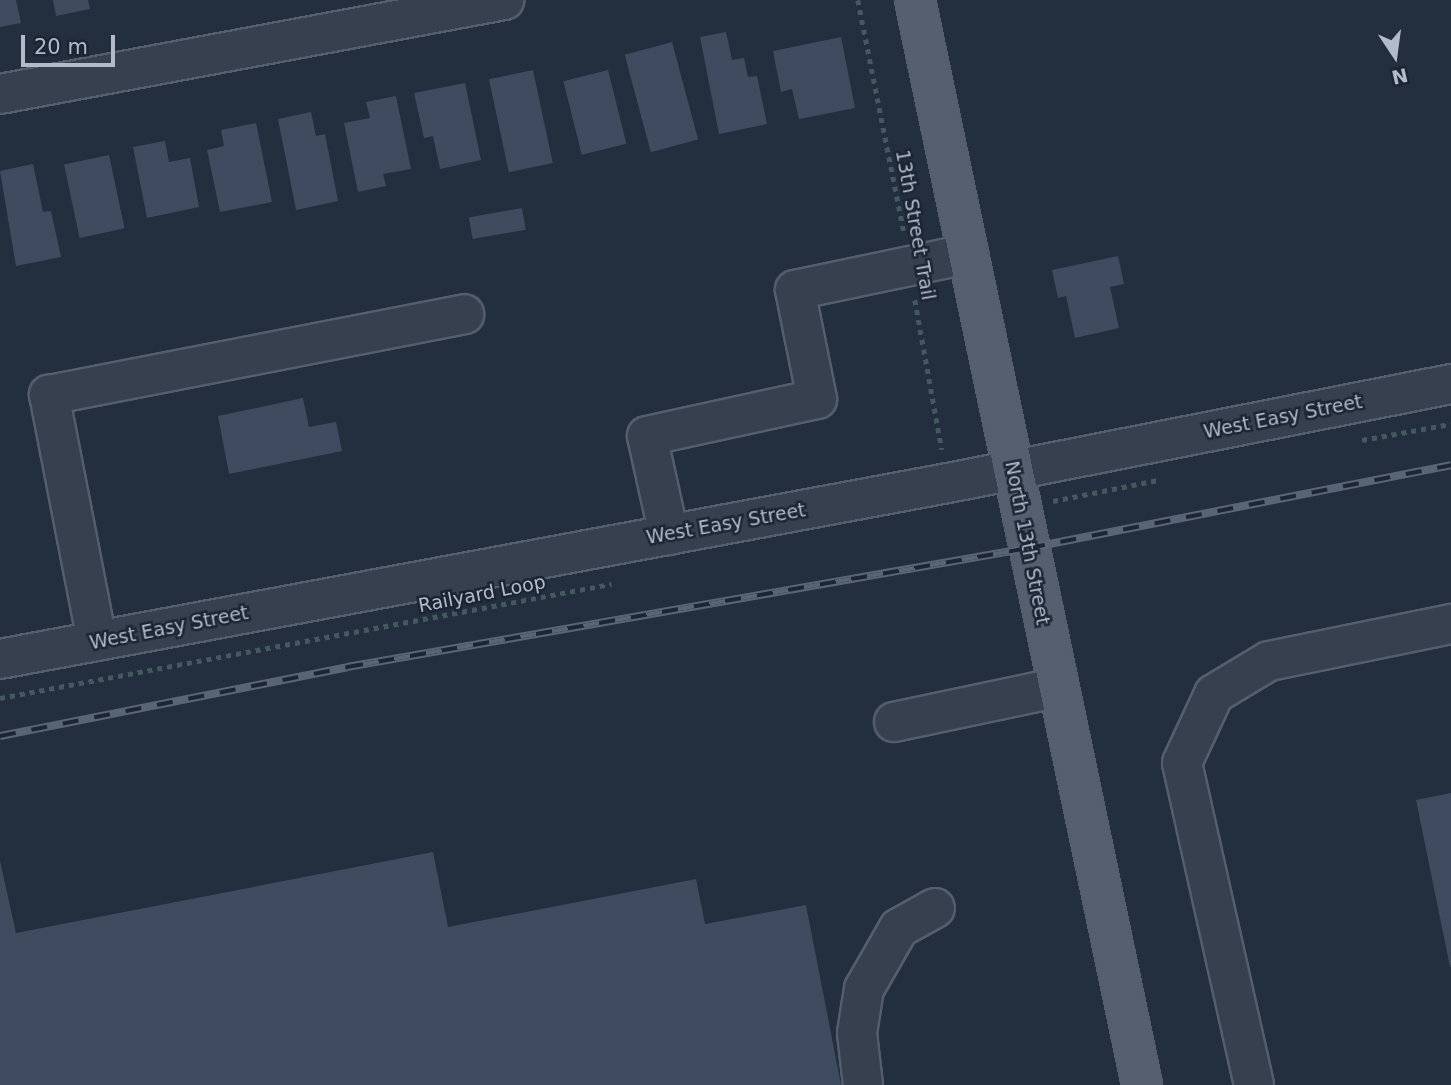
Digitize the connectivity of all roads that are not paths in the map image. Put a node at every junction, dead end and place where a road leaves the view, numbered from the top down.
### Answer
1 (504, 0) edge
2 (915, 0) edge
3 (0, 94) edge
4 (968, 254) junction
5 (464, 314) dead end
6 (1451, 384) edge
7 (1013, 469) junction
8 (669, 535) junction
9 (1451, 624) edge
10 (97, 641) junction
11 (0, 659) edge
12 (1056, 688) junction
13 (894, 722) dead end
14 (935, 908) dead end
15 (863, 1085) edge
16 (1142, 1085) edge
17 (1254, 1085) edge

1 - 3 street
2 - 4 main road, North 13th Street
4 - 7 main road, North 13th Street
4 - 8 street
5 - 10 street
6 - 7 street, West Easy Street
7 - 8 street, West Easy Street
7 - 12 main road, North 13th Street
8 - 10 street, West Easy Street
9 - 17 street
10 - 11 street, West Easy Street
12 - 13 street
12 - 16 main road, North 13th Street
14 - 15 street

